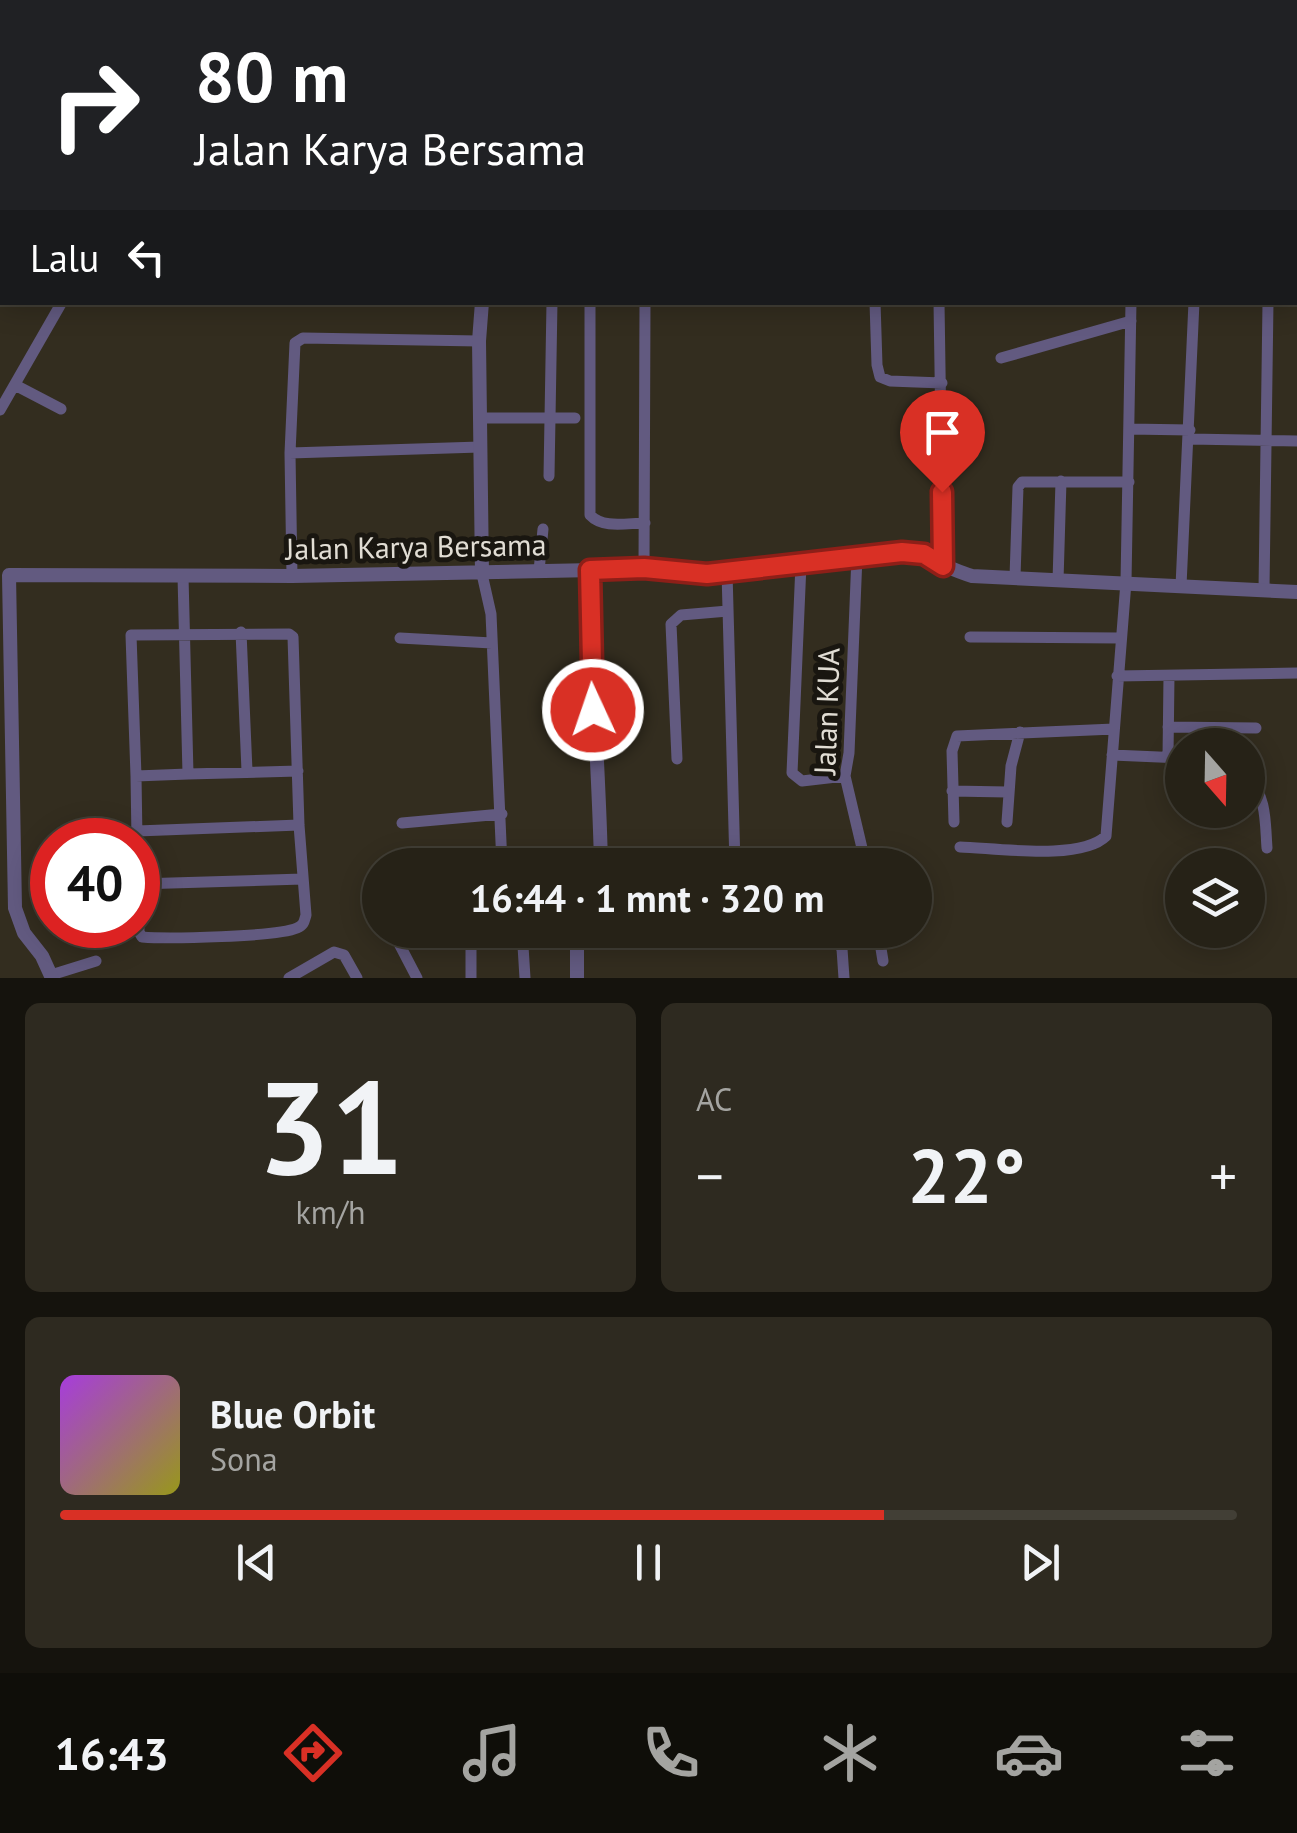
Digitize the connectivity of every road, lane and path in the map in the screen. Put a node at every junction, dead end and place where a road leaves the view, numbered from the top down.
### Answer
1 (60, 305) edge
2 (482, 305) edge
3 (552, 305) edge
4 (590, 305) edge
5 (646, 305) edge
6 (875, 305) edge
7 (939, 305) edge
8 (1131, 305) edge
9 (1194, 305) edge
10 (1268, 305) edge
11 (1131, 321) junction
12 (479, 340) junction
13 (1001, 358) dead end
14 (942, 383) junction
15 (15, 385) junction
16 (61, 409) dead end
17 (0, 410) edge
18 (548, 417) junction
19 (480, 418) junction
20 (575, 418) dead end
21 (1130, 429) junction
22 (1190, 435) junction
23 (1265, 440) junction
24 (1297, 441) edge
25 (480, 447) junction
26 (290, 453) junction
27 (549, 476) dead end
28 (1061, 481) junction
29 (1129, 482) junction
30 (645, 522) junction
31 (543, 530) dead end
32 (857, 556) junction
33 (801, 564) junction
34 (943, 566) junction
35 (644, 568) junction
36 (590, 570) junction
37 (539, 571) junction
38 (727, 572) junction
39 (482, 574) junction
40 (4, 575) edge
41 (183, 576) junction
42 (292, 576) junction
43 (1015, 577) junction
44 (1058, 581) junction
45 (1126, 582) junction
46 (1181, 586) junction
47 (1264, 589) junction
48 (1297, 592) edge
49 (728, 612) junction
50 (184, 632) junction
51 (241, 632) junction
52 (970, 637) dead end
53 (400, 638) dead end
54 (1120, 638) junction
55 (492, 643) junction
56 (1297, 673) edge
57 (1117, 676) junction
58 (1169, 676) junction
59 (1168, 728) edge
60 (1114, 729) junction
61 (1020, 732) junction
62 (1112, 755) junction
63 (1165, 757) edge
64 (677, 759) dead end
65 (247, 771) junction
66 (298, 771) junction
67 (188, 774) junction
68 (136, 776) junction
69 (845, 776) junction
70 (952, 791) junction
71 (1007, 792) junction
72 (502, 814) junction
73 (137, 818) edge
74 (1265, 820) edge
75 (402, 822) dead end
76 (954, 822) dead end
77 (1007, 822) dead end
78 (299, 824) junction
79 (160, 834) edge
80 (6, 845) edge
81 (960, 847) dead end
82 (502, 848) edge
83 (601, 848) edge
84 (735, 848) edge
85 (862, 848) edge
86 (1268, 848) dead end
87 (303, 879) junction
88 (160, 883) edge
89 (160, 937) edge
90 (401, 948) edge
91 (471, 948) edge
92 (523, 948) edge
93 (577, 948) edge
94 (842, 948) edge
95 (882, 948) edge
96 (884, 960) dead end
97 (96, 961) dead end
98 (52, 976) edge
99 (289, 978) edge
100 (357, 978) edge
101 (417, 978) edge
102 (471, 978) edge
103 (525, 978) edge
104 (577, 978) edge
105 (844, 978) edge

1 - 15 street
2 - 12 street
3 - 18 street
4 - 30 street
5 - 30 street
6 - 14 street
7 - 14 street
8 - 11 street
9 - 22 street
10 - 23 street
11 - 13 street
11 - 21 street
12 - 19 street
12 - 26 street
14 - 34 street
15 - 16 street
15 - 17 street
18 - 19 street
18 - 20 street
18 - 27 street
19 - 25 street
21 - 22 street
21 - 29 street
22 - 23 street
22 - 46 street
23 - 24 street
23 - 47 street
25 - 26 street
25 - 39 street
26 - 42 street
28 - 29 street
28 - 43 street
28 - 44 street
29 - 45 street
30 - 35 street
31 - 37 street
32 - 33 street, Jalan Karya Bersama
32 - 34 street, Jalan Karya Bersama
32 - 69 street, Jalan KUA
33 - 38 street, Jalan Karya Bersama
33 - 69 street
34 - 43 street, Jalan Karya Bersama
35 - 36 street, Jalan Karya Bersama
35 - 38 street, Jalan Karya Bersama
36 - 37 street, Jalan Karya Bersama
36 - 83 street
37 - 39 street, Jalan Karya Bersama
38 - 49 street
39 - 42 street, Jalan Karya Bersama
39 - 55 street
40 - 41 street, Jalan Karya Bersama
40 - 80 street
41 - 42 street, Jalan Karya Bersama
41 - 50 street
43 - 44 street, Jalan Karya Bersama
44 - 45 street, Jalan Karya Bersama
45 - 46 street, Jalan Karya Bersama
45 - 54 street
46 - 47 street, Jalan Karya Bersama
47 - 48 street, Jalan Karya Bersama
49 - 64 street
49 - 84 street
50 - 51 street
50 - 67 street
50 - 68 street
51 - 65 street
51 - 66 street
52 - 54 street
53 - 55 street
54 - 57 street
55 - 72 street
56 - 58 street
57 - 58 street
57 - 60 street
58 - 59 street
60 - 61 street
60 - 62 street
61 - 70 street
61 - 71 street
62 - 63 street
62 - 81 street
65 - 66 street
65 - 67 street
66 - 78 street
67 - 68 street
68 - 73 street
69 - 85 street, Jalan KUA
70 - 71 street
70 - 76 street
71 - 77 street
72 - 75 street
72 - 82 street
74 - 86 street
78 - 79 street
78 - 87 street
80 - 98 street
87 - 88 street
87 - 89 street
90 - 101 street
91 - 102 street
92 - 103 street
93 - 104 street
94 - 105 street
95 - 96 street
97 - 98 street
99 - 100 street

